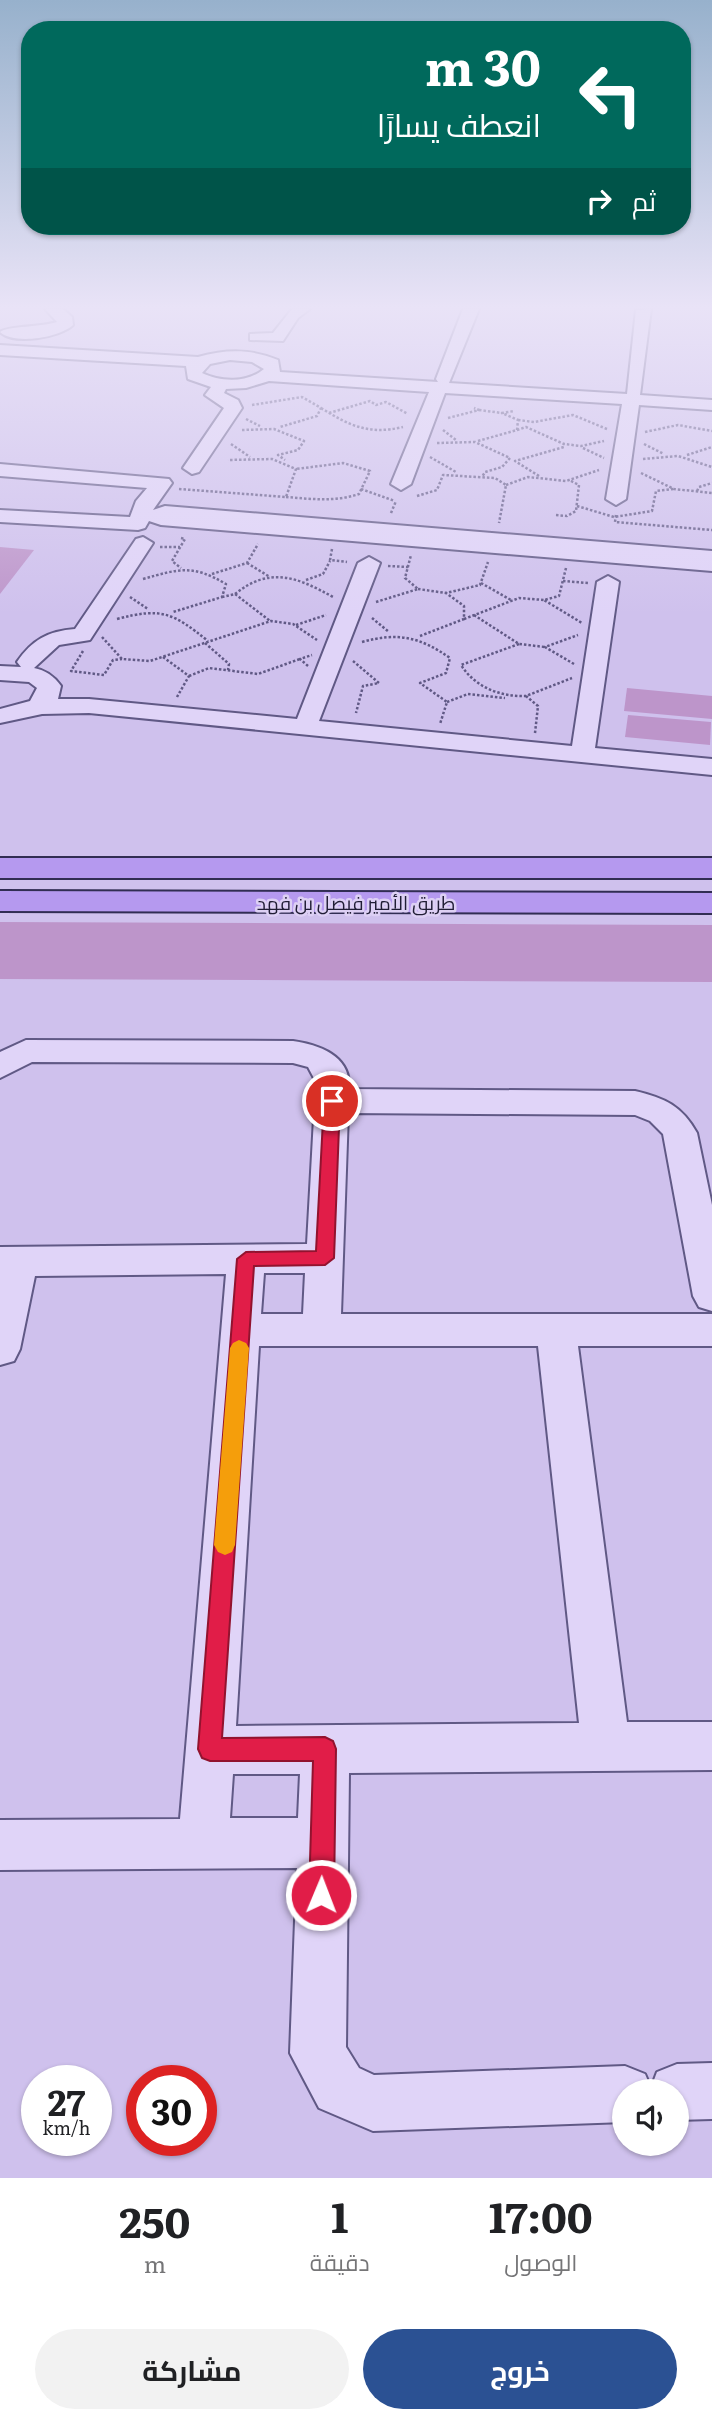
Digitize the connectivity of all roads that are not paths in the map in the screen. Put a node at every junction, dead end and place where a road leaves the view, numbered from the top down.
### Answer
1 (231, 411) edge
2 (432, 411) edge
3 (629, 411) edge
4 (0, 470) edge
5 (188, 474) road end
6 (403, 496) road end
7 (616, 510) road end
8 (0, 516) edge
9 (154, 524) junction
10 (712, 557) edge
11 (358, 563) road end
12 (712, 565) edge
13 (608, 582) dead end
14 (17, 670) edge
15 (44, 700) junction
16 (0, 716) edge
17 (309, 718) junction
18 (584, 745) junction
19 (712, 758) edge
20 (712, 767) edge
21 (0, 868) edge
22 (712, 868) edge
23 (0, 901) edge
24 (712, 903) edge
25 (0, 1067) edge
26 (332, 1101) junction
27 (325, 1258) junction
28 (246, 1259) junction
29 (10, 1262) edge
30 (712, 1296) edge
31 (321, 1329) junction
32 (241, 1330) junction
33 (556, 1330) junction
34 (712, 1331) edge
35 (0, 1349) edge
36 (712, 1746) edge
37 (606, 1747) junction
38 (210, 1749) junction
39 (325, 1749) junction
40 (323, 1843) junction
41 (203, 1844) junction
42 (0, 1845) edge
43 (712, 2091) edge
44 (689, 2092) edge
45 (612, 2094) edge

1 - 5 street
2 - 6 street
3 - 7 street
4 - 8 street
9 - 10 street
9 - 12 street
9 - 14 street
11 - 17 street
13 - 18 street
14 - 15 street
15 - 16 street
15 - 17 street
15 - 20 street
17 - 18 street
18 - 19 street
21 - 22 main road, طريق الأمير فيصل بن فهد
23 - 24 main road, طريق الأمير فيصل بن فهد
25 - 26 street
26 - 27 street
26 - 30 street
27 - 28 street
27 - 31 street
28 - 29 street
28 - 32 street
29 - 35 street
31 - 32 street
31 - 33 street
32 - 38 street
33 - 34 street
33 - 37 street
36 - 37 street
37 - 39 street
38 - 39 street
38 - 41 street
39 - 40 street
40 - 41 street
40 - 45 street
41 - 42 street
43 - 44 street

